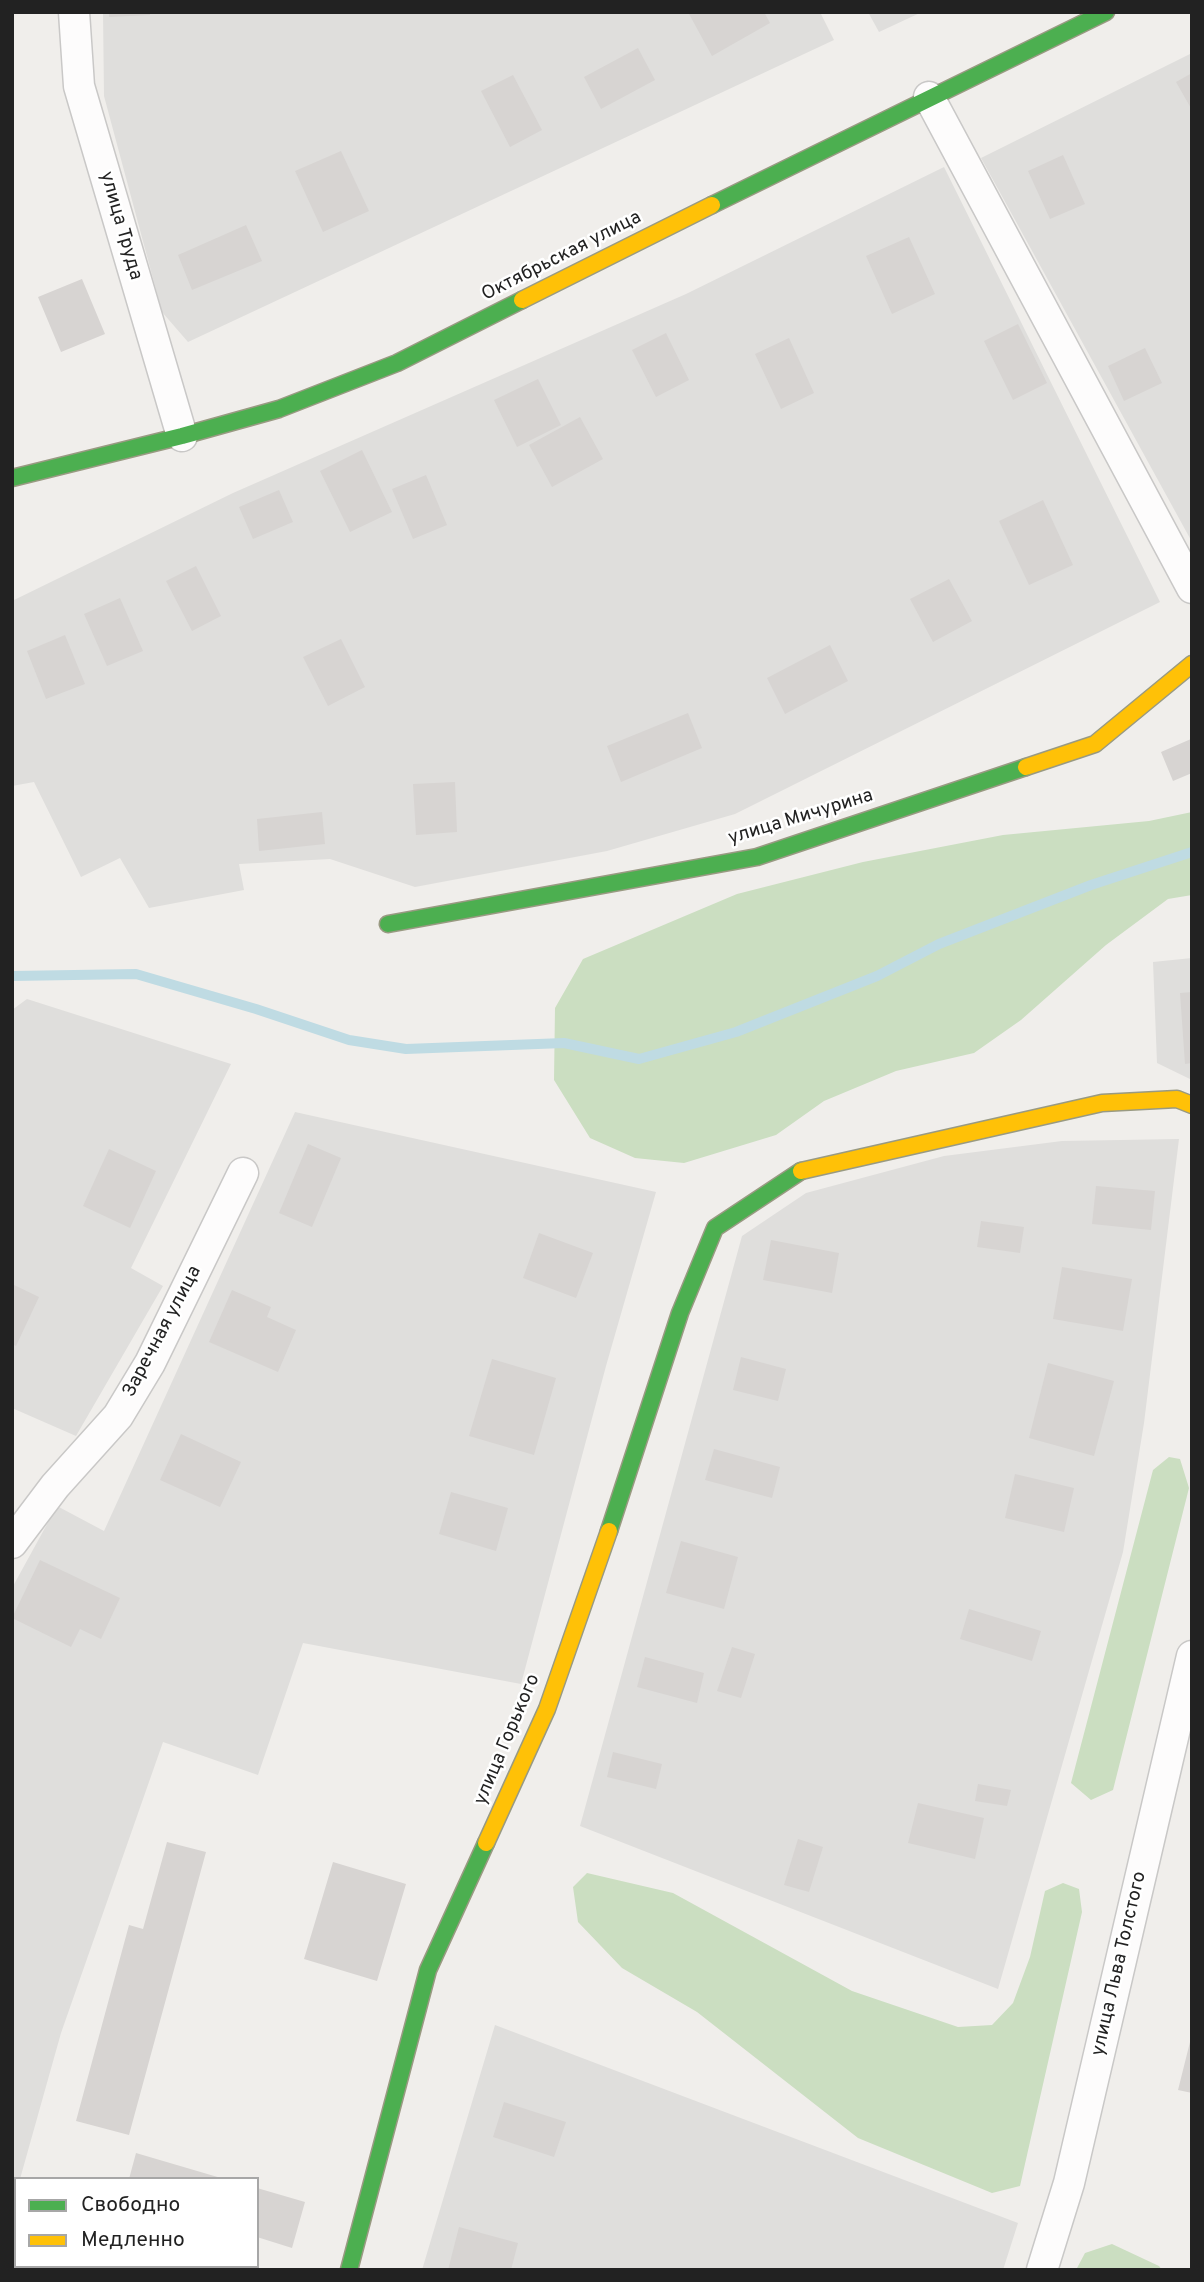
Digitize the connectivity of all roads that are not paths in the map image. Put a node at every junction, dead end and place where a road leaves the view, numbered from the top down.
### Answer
1 (74, 12) edge
2 (1106, 12) edge
3 (929, 97) junction
4 (182, 436) junction
5 (12, 478) edge
6 (1192, 588) edge
7 (1192, 664) edge
8 (388, 924) dead end
9 (1192, 1105) edge
10 (243, 1173) dead end
11 (12, 1543) edge
12 (1192, 1656) edge
13 (349, 2270) edge
14 (1042, 2270) edge

1 - 4 street, улица Труда
2 - 3 street, Октябрьская улица
3 - 4 street, Октябрьская улица
3 - 6 street
4 - 5 street, Октябрьская улица
7 - 8 street, улица Мичурина
9 - 13 street, улица Горького
10 - 11 street, Заречная улица
12 - 14 street, улица Льва Толстого

